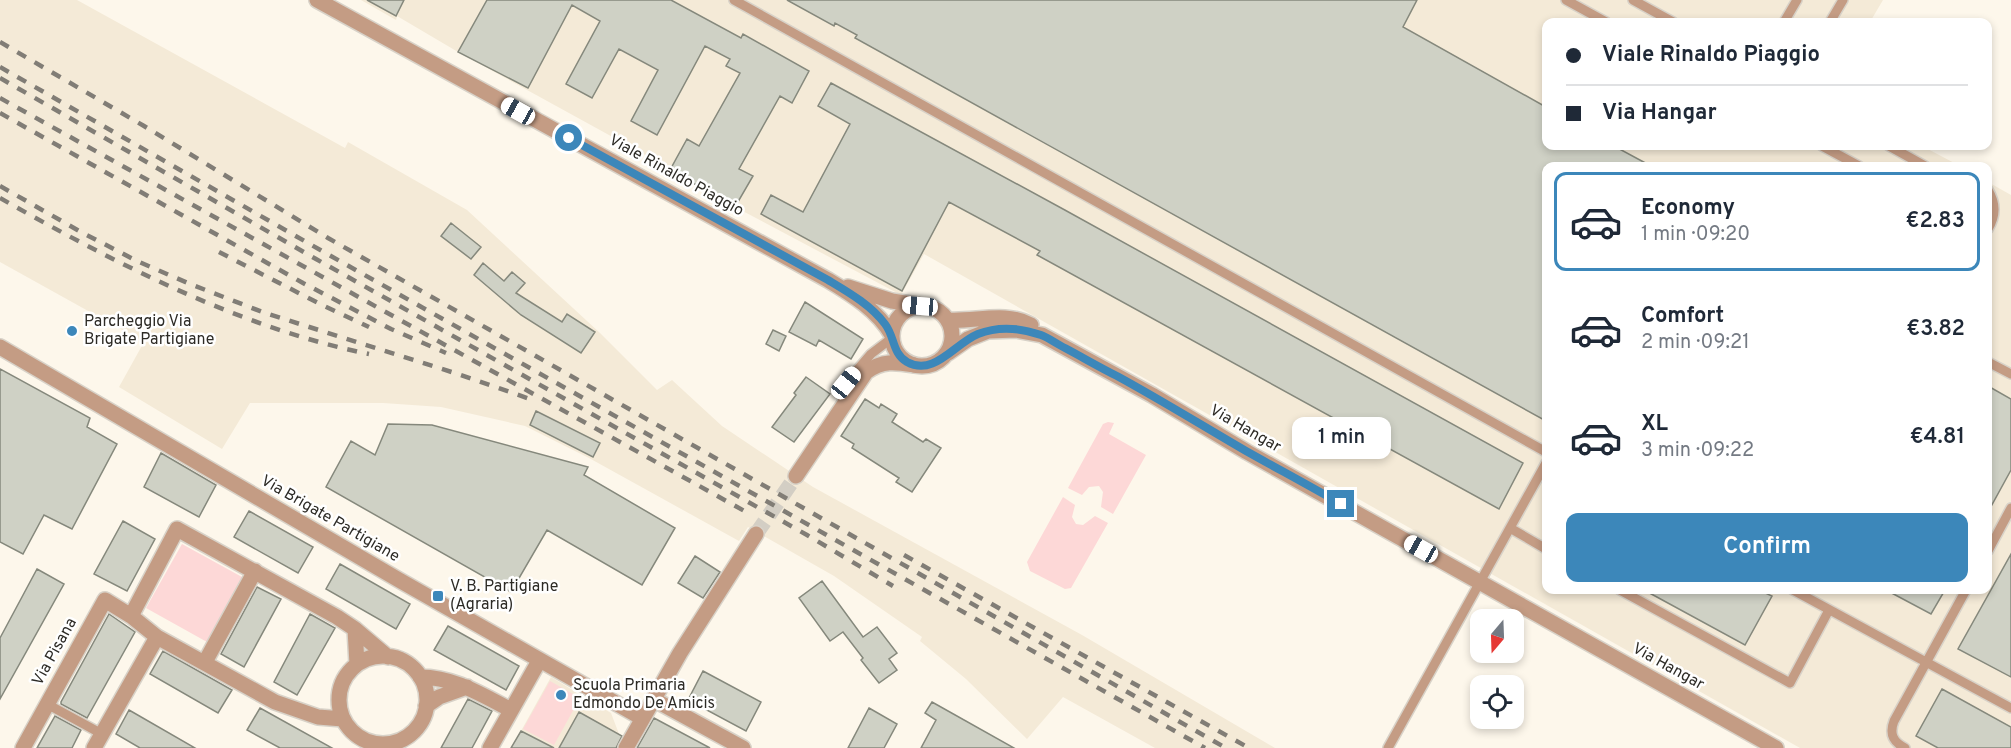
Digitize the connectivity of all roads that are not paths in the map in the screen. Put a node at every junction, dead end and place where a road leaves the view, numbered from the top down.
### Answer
1 (317, 0) edge
2 (734, 0) edge
3 (1566, 0) edge
4 (1633, 0) edge
5 (1797, 0) edge
6 (1844, 0) edge
7 (1599, 18) edge
8 (1666, 18) edge
9 (1786, 18) edge
10 (1833, 18) edge
11 (1829, 150) edge
12 (1896, 150) edge
13 (1852, 162) edge
14 (1918, 162) edge
15 (1992, 199) edge
16 (1992, 218) edge
17 (828, 280) junction
18 (920, 306) junction
19 (948, 320) junction
20 (1042, 335) junction
21 (892, 336) junction
22 (0, 347) edge
23 (948, 353) junction
24 (1992, 364) edge
25 (914, 365) junction
26 (2011, 374) edge
27 (846, 383) dead end
28 (1542, 450) edge
29 (1542, 470) edge
30 (796, 476) tunnel mouth
31 (2011, 508) edge
32 (1510, 528) junction
33 (756, 534) tunnel mouth
34 (1992, 543) edge
35 (1542, 547) edge
36 (255, 571) junction
37 (1480, 582) junction
38 (1627, 594) edge
39 (1801, 594) edge
40 (1964, 594) edge
41 (1829, 610) junction
42 (131, 615) junction
43 (356, 629) junction
44 (157, 637) junction
45 (388, 657) junction
46 (539, 661) junction
47 (204, 662) junction
48 (1927, 662) junction
49 (357, 664) junction
50 (420, 677) junction
51 (467, 687) junction
52 (653, 699) junction
53 (47, 704) junction
54 (426, 706) junction
55 (2011, 708) edge
56 (511, 710) junction
57 (642, 718) junction
58 (343, 719) junction
59 (102, 734) junction
60 (358, 743) edge
61 (23, 748) edge
62 (94, 748) edge
63 (490, 748) edge
64 (626, 748) edge
65 (743, 748) edge
66 (1388, 748) edge
67 (1776, 748) edge
68 (1905, 748) edge

1 - 17 street, Viale Rinaldo Piaggio
2 - 28 lane
3 - 7 lane
4 - 8 lane
5 - 9 lane
6 - 10 lane
11 - 13 lane
12 - 14 lane
15 - 16 lane
17 - 18 street, Viale Rinaldo Piaggio
17 - 21 street, Viale Rinaldo Piaggio
18 - 19 street
18 - 21 street
19 - 20 street, Via Hangar
19 - 23 street
20 - 23 street, Via Hangar
20 - 37 street, Via Hangar
21 - 25 street
21 - 27 lane
22 - 46 street, Via Brigate Partigiane
23 - 25 street
24 - 26 lane
25 - 30 street
29 - 32 lane
31 - 34 lane
32 - 35 lane
32 - 37 lane
33 - 52 street
36 - 42 street
36 - 43 street
36 - 47 street
37 - 66 lane
37 - 67 street, Via Hangar
38 - 41 lane
39 - 41 lane
40 - 48 lane
41 - 48 lane
42 - 44 street
42 - 53 street, Via Pisana
43 - 45 street
43 - 49 street
44 - 47 street
44 - 59 street
45 - 49 street
45 - 50 street
46 - 56 street
46 - 57 street, Via Brigate Partigiane
47 - 58 street
48 - 55 lane
48 - 68 lane
49 - 58 street
50 - 51 street
50 - 54 street
51 - 54 street
51 - 56 street
52 - 57 street
52 - 65 street
53 - 59 lane
53 - 61 street, Via Pisana
54 - 60 street
56 - 63 street
57 - 64 street
58 - 60 street
59 - 62 street

